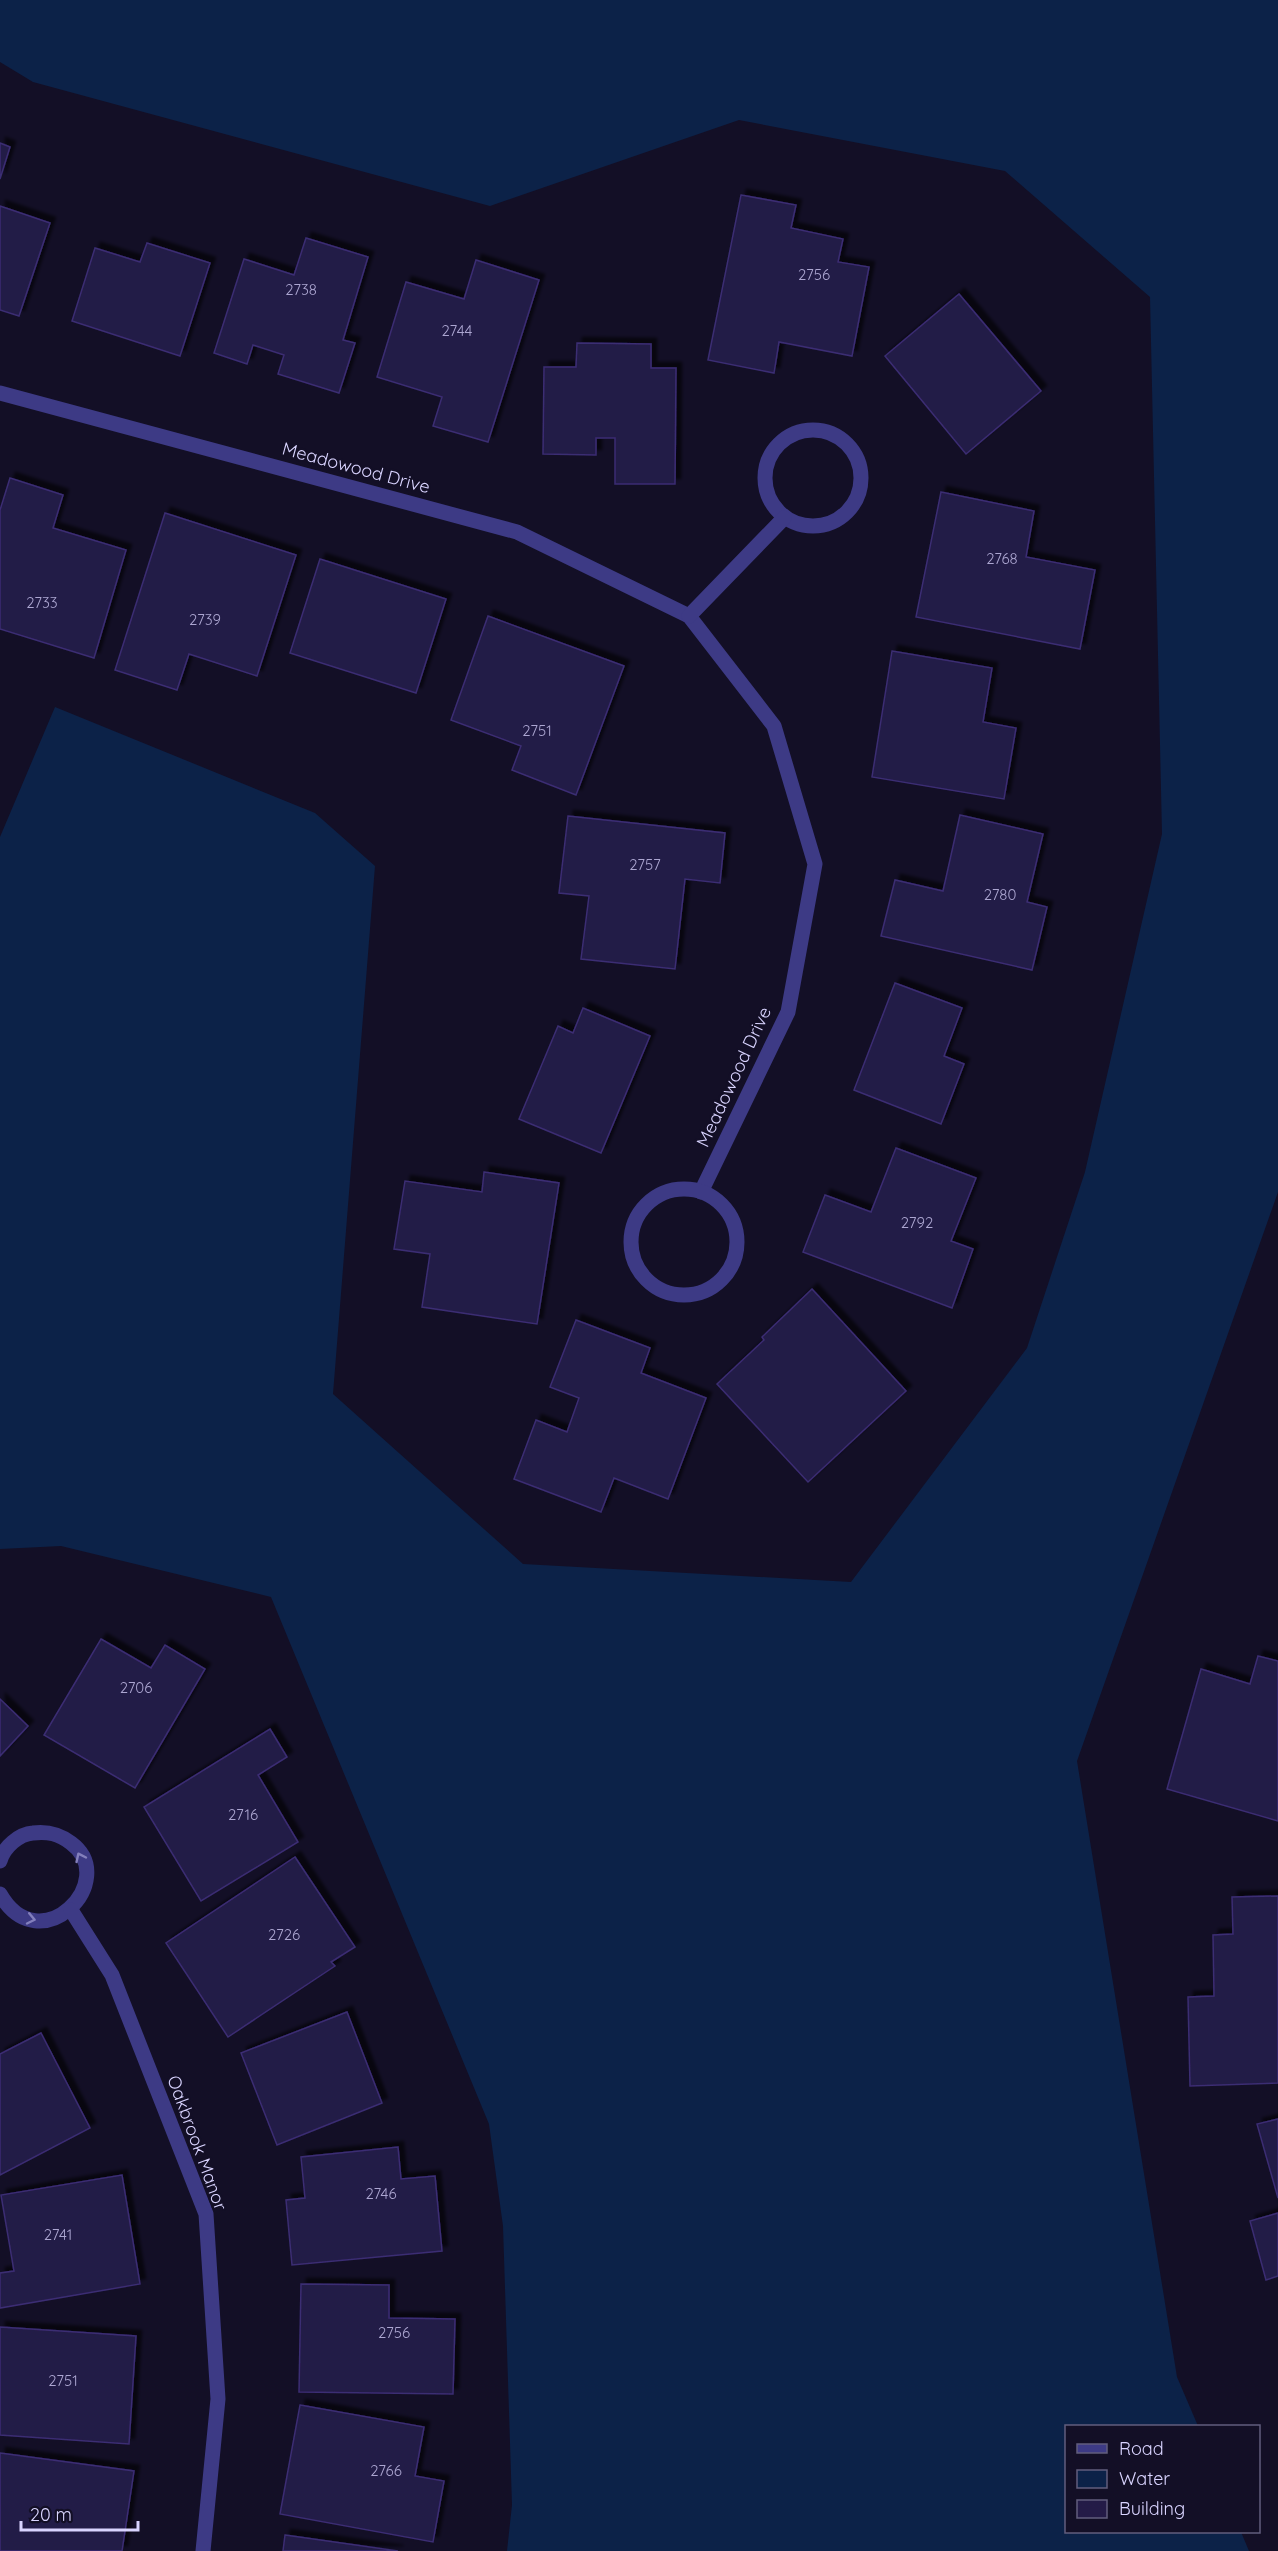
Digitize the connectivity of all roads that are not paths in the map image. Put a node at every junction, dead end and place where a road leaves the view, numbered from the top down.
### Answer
1 (0, 393) edge
2 (784, 518) junction
3 (689, 616) junction
4 (701, 1192) junction
5 (0, 1861) edge
6 (0, 1894) edge
7 (71, 1910) junction
8 (202, 2551) edge

1 - 3 street, Meadowood Drive
2 - 2 street
2 - 3 street
3 - 4 street, Meadowood Drive
4 - 4 street
7 -> 5 street
6 -> 7 street
7 - 8 street, Oakbrook Manor

